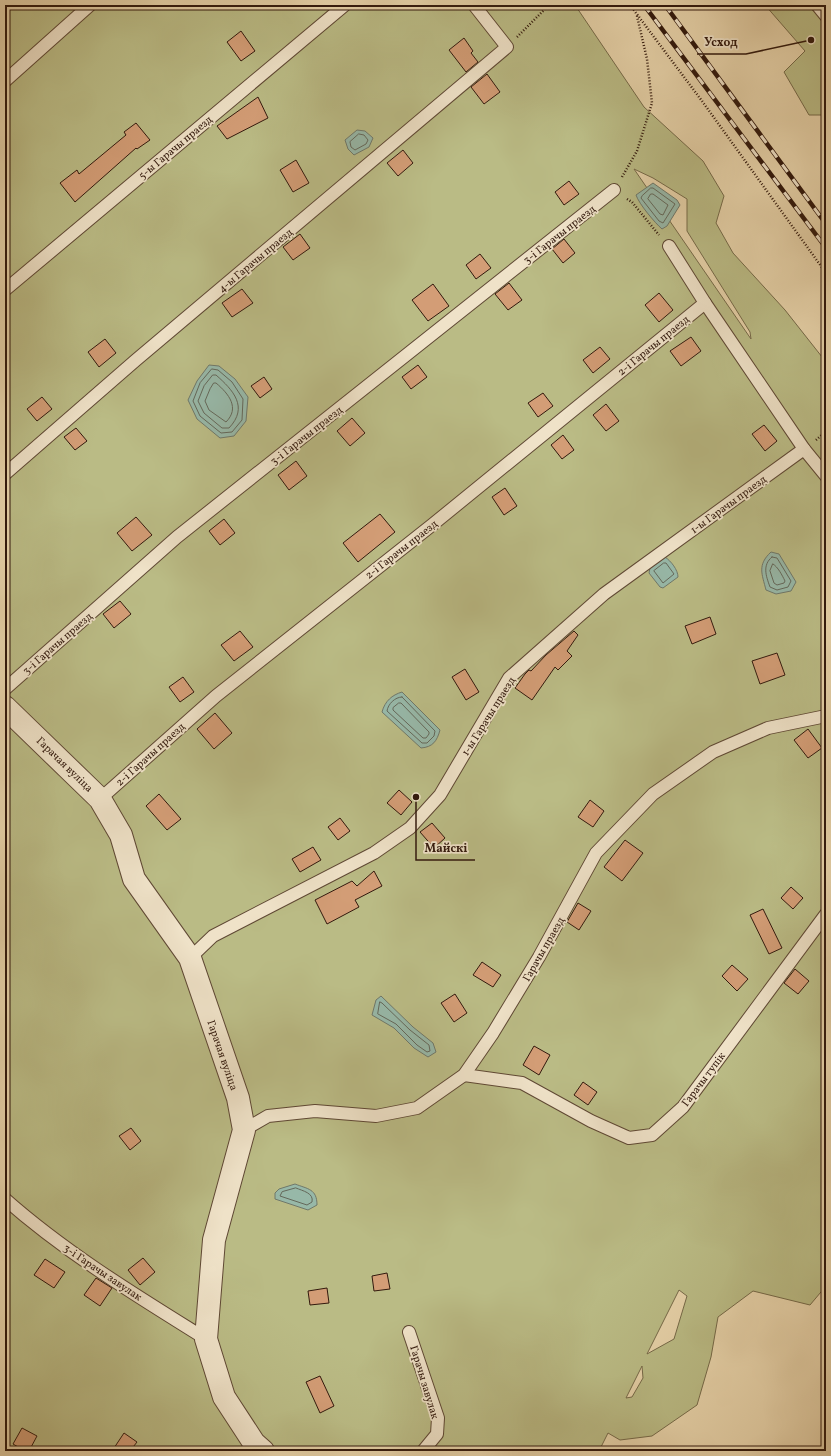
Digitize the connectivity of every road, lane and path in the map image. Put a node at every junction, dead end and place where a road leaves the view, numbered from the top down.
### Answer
1 (90, 5) edge
2 (345, 5) edge
3 (474, 5) edge
4 (550, 5) edge
5 (630, 5) edge
6 (817, 5) edge
7 (636, 14) junction
8 (826, 16) edge
9 (507, 47) junction
10 (5, 81) edge
11 (614, 190) junction
12 (669, 246) joint
13 (826, 273) edge
14 (5, 290) edge
15 (705, 303) junction
16 (804, 449) junction
17 (5, 474) edge
18 (826, 476) edge
19 (5, 688) edge
20 (5, 707) edge
21 (826, 716) edge
22 (100, 799) junction
23 (826, 914) edge
24 (190, 958) junction
25 (464, 1075) junction
26 (244, 1130) junction
27 (5, 1199) edge
28 (410, 1332) dead end
29 (206, 1339) junction
30 (263, 1451) edge
31 (422, 1451) edge

1 - 10 lane
2 - 14 lane, 5-ы Гарачы праезд
3 - 9 lane
4 - 9 path
5 - 7 path
6 - 8 lane
7 - 11 path
7 - 13 path
9 - 17 lane, 4-ы Гарачы праезд
11 - 12 path
11 - 19 lane, 3-і Гарачы праезд
12 - 15 lane
15 - 16 lane
15 - 22 lane, 2-і Гарачы праезд
16 - 18 lane
16 - 24 lane, 1-ы Гарачы праезд
20 - 22 street, Гарачая вуліца
21 - 25 lane, Гарачы праезд
22 - 24 street, Гарачая вуліца
23 - 25 lane, Гарачы тупік
24 - 26 street, Гарачая вуліца
25 - 26 lane, Гарачы праезд
26 - 29 street, Гарачая вуліца
27 - 29 lane, 3-і Гарачы завулак
28 - 31 lane, Гарачы завулак
29 - 30 street, Гарачая вуліца

